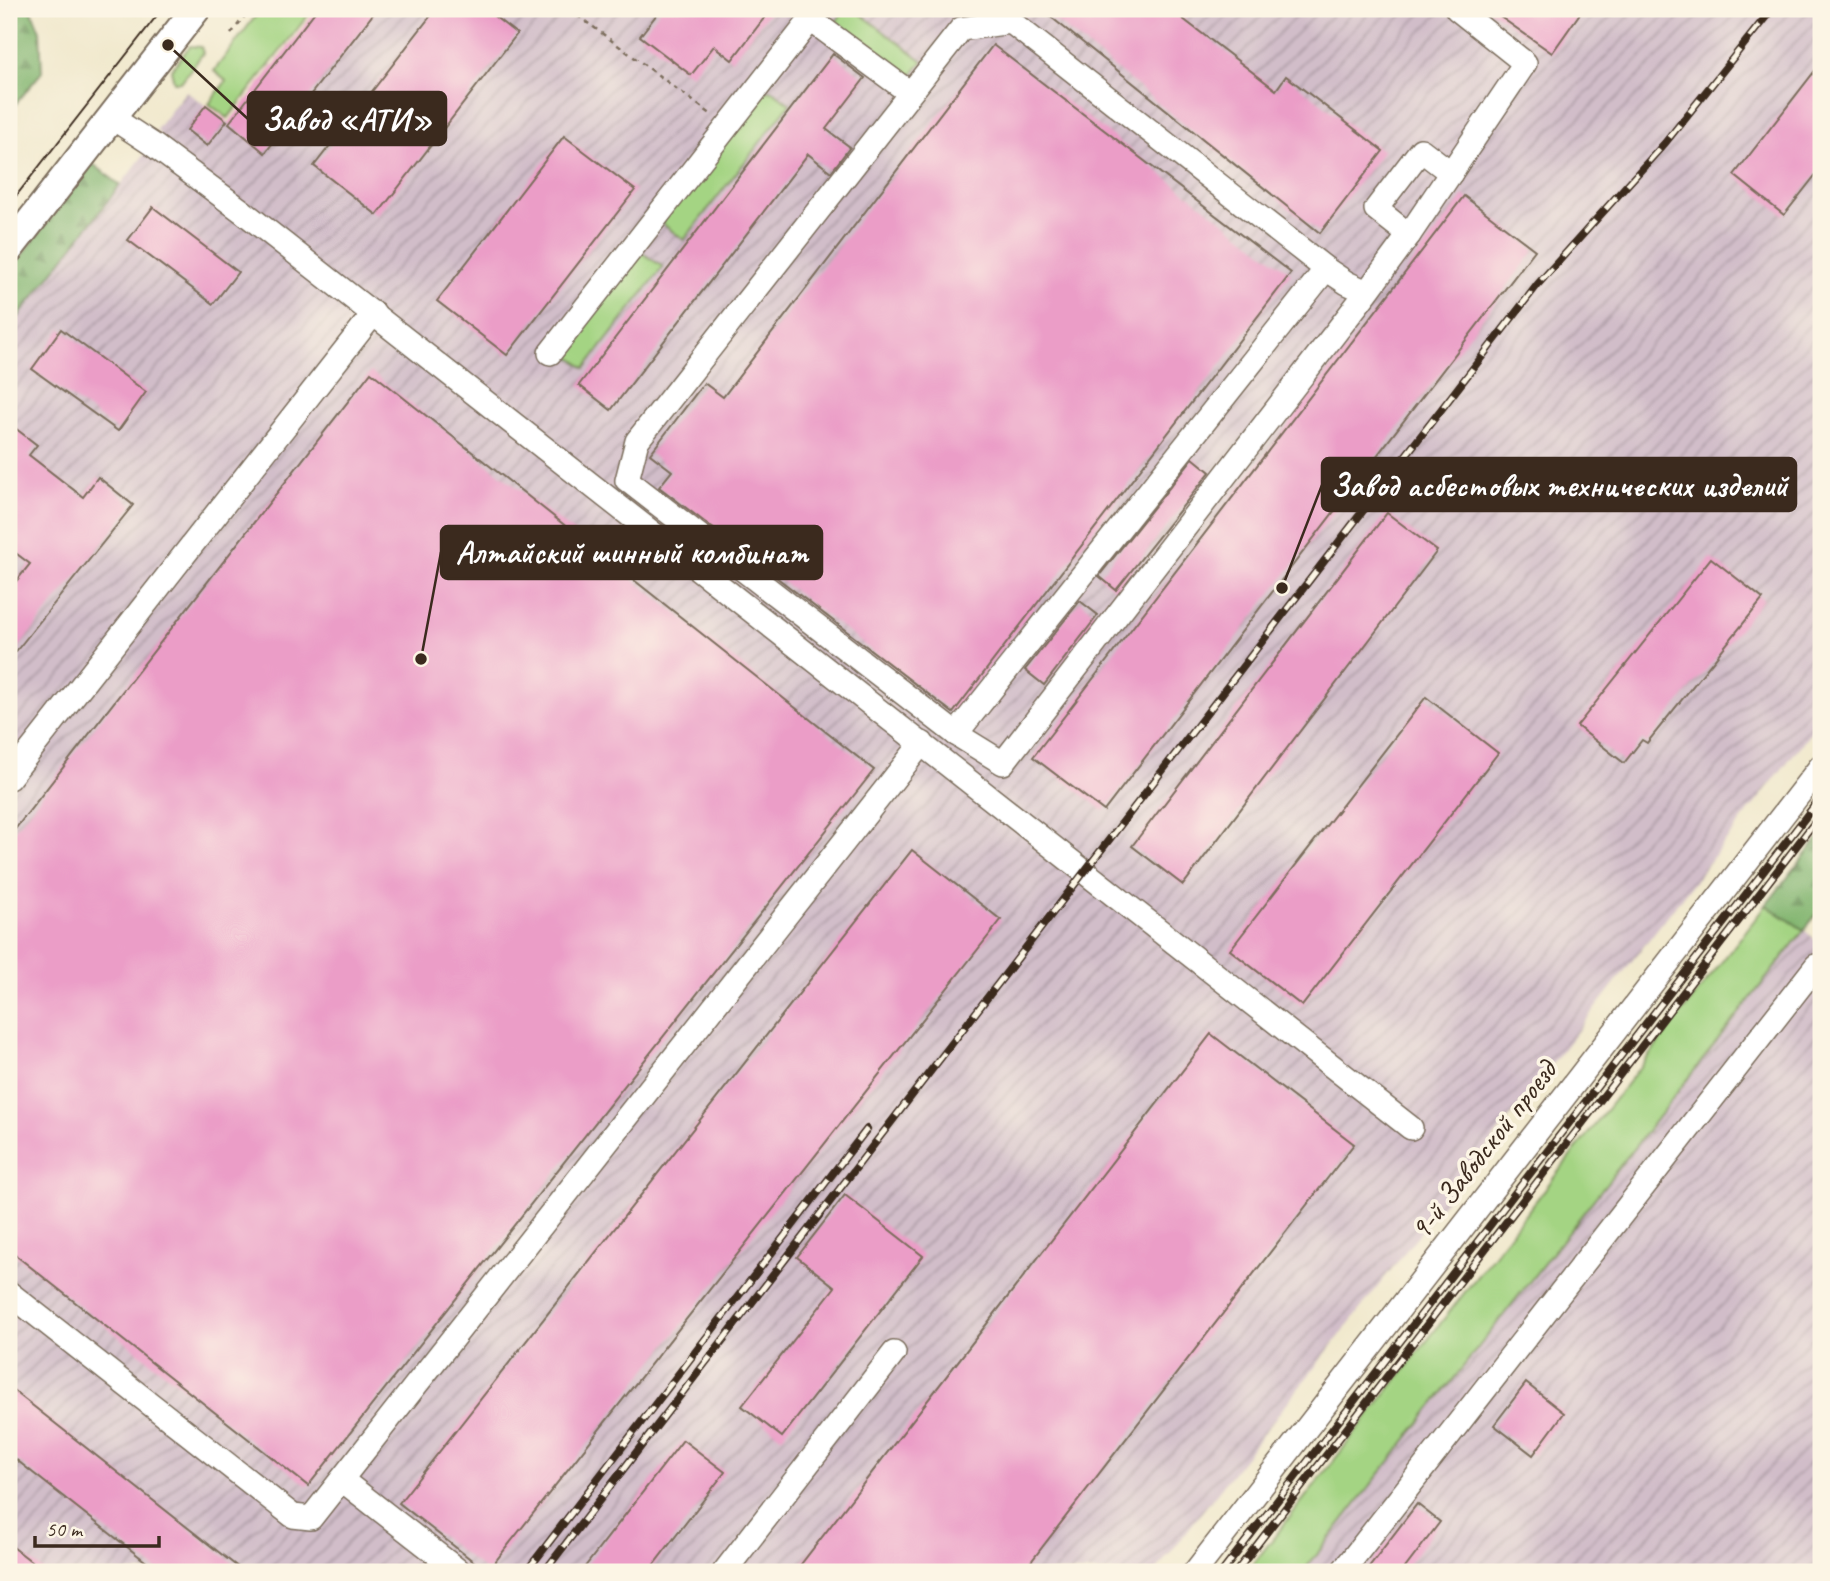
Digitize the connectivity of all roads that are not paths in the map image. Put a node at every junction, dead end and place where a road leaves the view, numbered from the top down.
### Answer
1 (196, 9) edge
2 (1457, 9) edge
3 (815, 14) edge
4 (910, 93) junction
5 (111, 117) junction
6 (1451, 173) junction
7 (1409, 235) junction
8 (9, 249) edge
9 (1326, 269) junction
10 (1367, 292) junction
11 (374, 313) junction
12 (550, 353) dead end
13 (956, 734) junction
14 (922, 743) junction
15 (1821, 766) edge
16 (9, 778) edge
17 (1821, 966) edge
18 (1411, 1128) dead end
19 (9, 1293) edge
20 (894, 1353) dead end
21 (342, 1480) junction
22 (460, 1572) edge
23 (724, 1572) edge
24 (1195, 1572) edge
25 (1342, 1572) edge

1 - 5 main road
2 - 6 lane
3 - 4 lane
3 - 12 lane
4 - 9 lane
4 - 13 lane
5 - 8 main road
5 - 11 lane
6 - 7 lane
6 - 7 lane
7 - 10 lane
9 - 10 lane
9 - 13 lane
10 - 13 lane
11 - 14 lane
11 - 16 lane
14 - 18 lane
14 - 21 lane
15 - 24 lane, 9-й Заводской проезд
17 - 25 lane
19 - 21 lane
20 - 23 lane
21 - 22 lane

